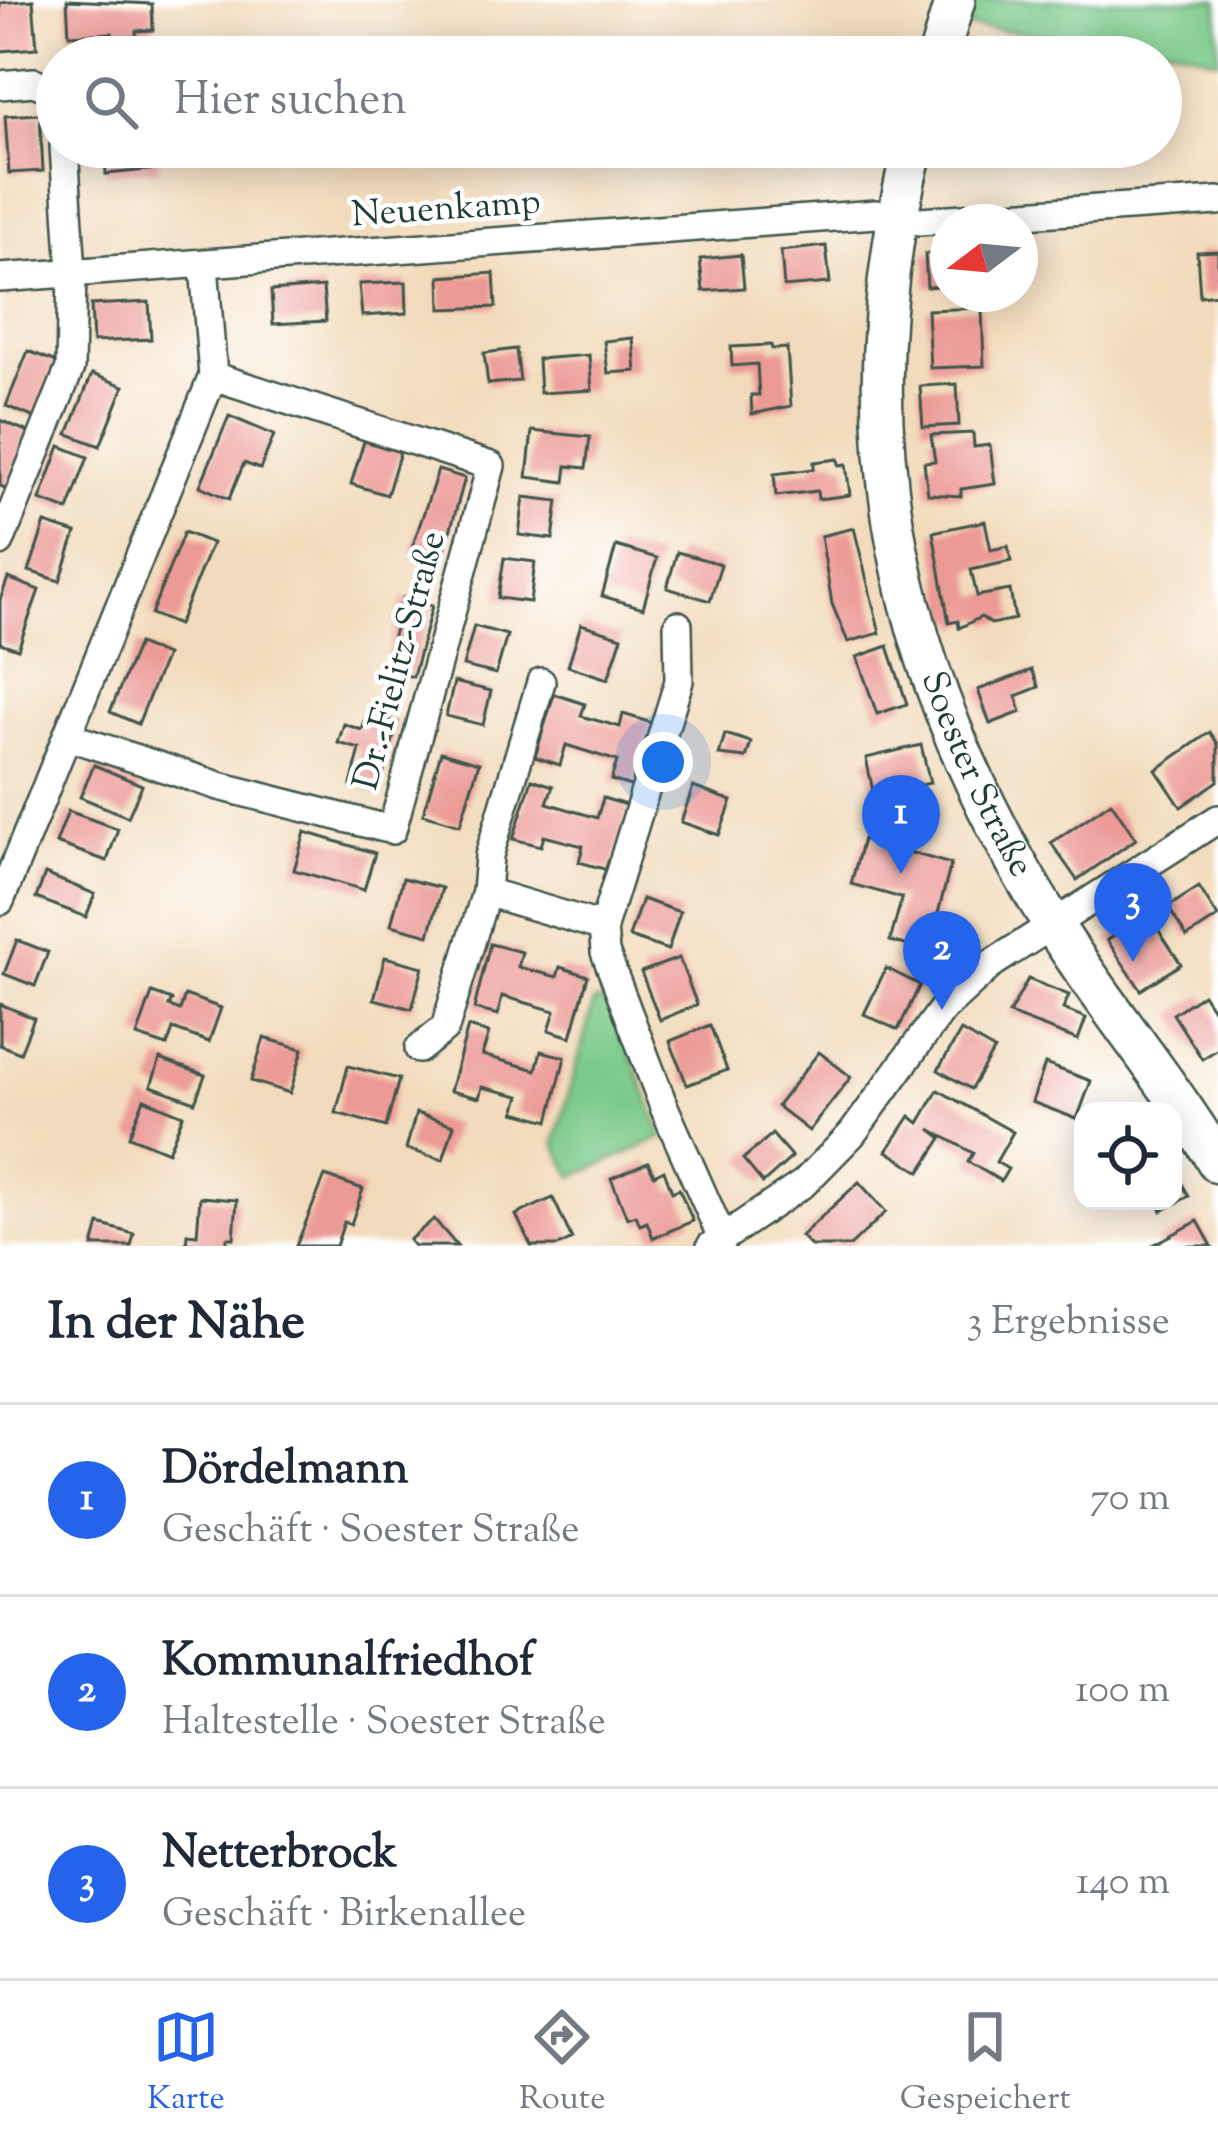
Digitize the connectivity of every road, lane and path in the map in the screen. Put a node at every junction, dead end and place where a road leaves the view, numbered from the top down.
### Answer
1 (956, 0) edge
2 (945, 36) edge
3 (36, 83) edge
4 (0, 85) edge
5 (65, 168) edge
6 (908, 168) edge
7 (1218, 201) edge
8 (898, 216) junction
9 (204, 265) junction
10 (72, 272) junction
11 (0, 278) edge
12 (213, 376) junction
13 (2, 532) edge
14 (678, 625) dead end
15 (541, 682) dead end
16 (67, 736) junction
17 (1218, 819) edge
18 (486, 892) junction
19 (0, 901) edge
20 (1054, 926) junction
21 (604, 927) junction
22 (418, 1049) dead end
23 (1218, 1163) edge
24 (717, 1243) edge

1 - 2 main road
3 - 4 street
5 - 10 street
6 - 8 main road, Soester Straße
7 - 8 street, Neuenkamp
8 - 9 street, Neuenkamp
8 - 20 main road, Soester Straße
9 - 10 street, Neuenkamp
9 - 12 street
10 - 11 street, Neuenkamp
10 - 13 street
12 - 16 street
12 - 16 street, Dr.-Fielitz-Straße
14 - 21 street
15 - 18 street
16 - 19 street
17 - 20 street
18 - 21 street
18 - 22 street
20 - 23 main road, Soester Straße
20 - 24 street
21 - 24 street

